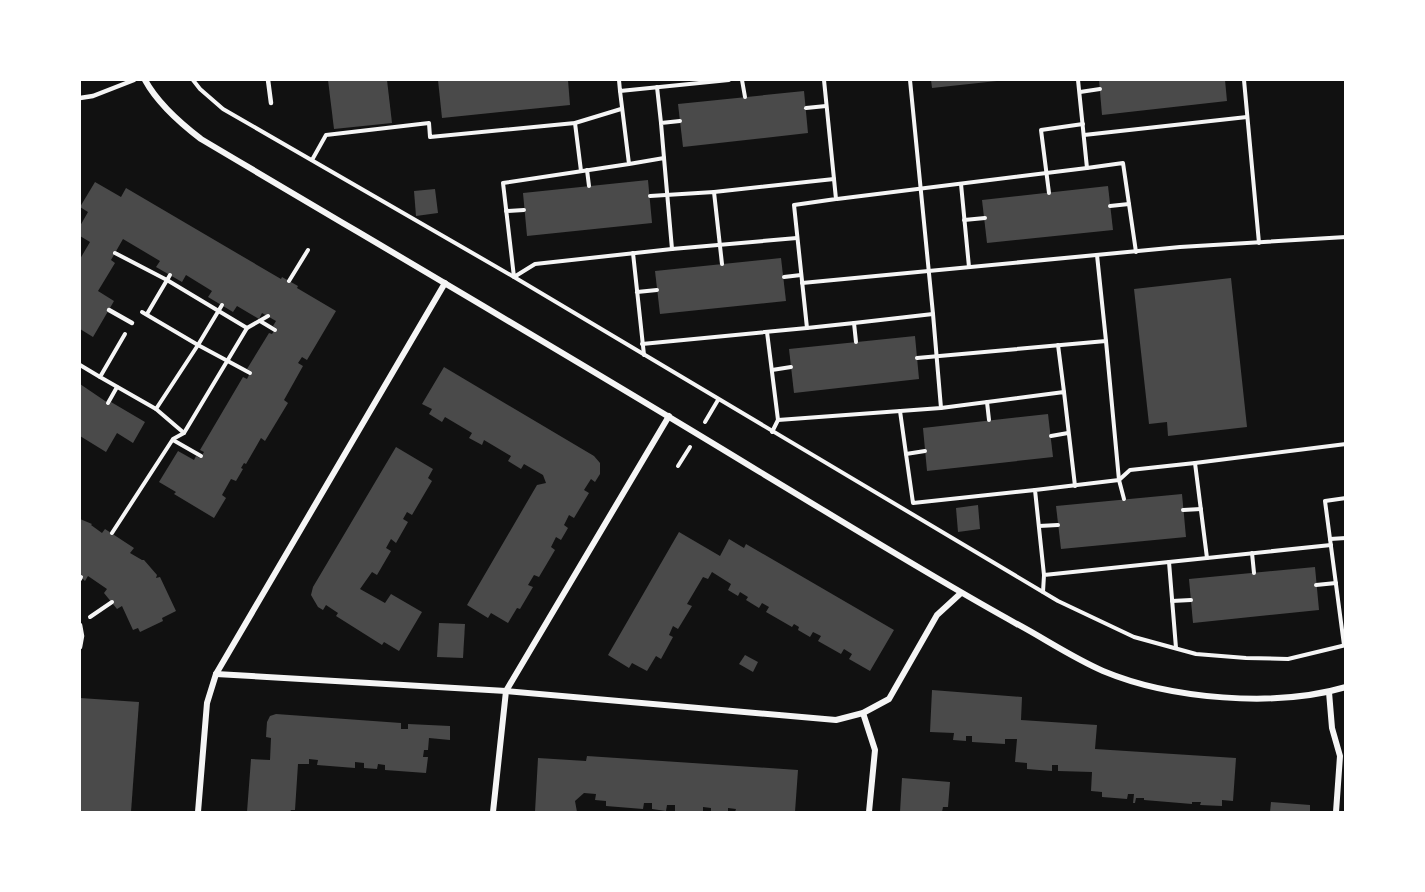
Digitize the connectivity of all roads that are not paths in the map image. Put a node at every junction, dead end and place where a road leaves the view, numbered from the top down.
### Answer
1 (134, 80) edge
2 (145, 80) edge
3 (268, 80) edge
4 (80, 98) edge
5 (271, 103) dead end
6 (445, 283) junction
7 (109, 310) dead end
8 (132, 322) road end
9 (669, 416) junction
10 (961, 593) junction
11 (80, 626) edge
12 (80, 647) edge
13 (216, 674) junction
14 (1346, 687) edge
15 (506, 691) junction
16 (1329, 692) junction
17 (863, 713) junction
18 (198, 813) edge
19 (493, 813) edge
20 (869, 813) edge
21 (1336, 813) edge

1 - 4 lane
2 - 6 street
3 - 5 lane
6 - 9 street
6 - 13 street
7 - 8 lane
9 - 10 street
9 - 15 street
10 - 16 street
10 - 17 street
11 - 12 lane
13 - 15 street
13 - 18 street
14 - 16 street
15 - 17 street
15 - 19 street
16 - 21 street
17 - 20 street

